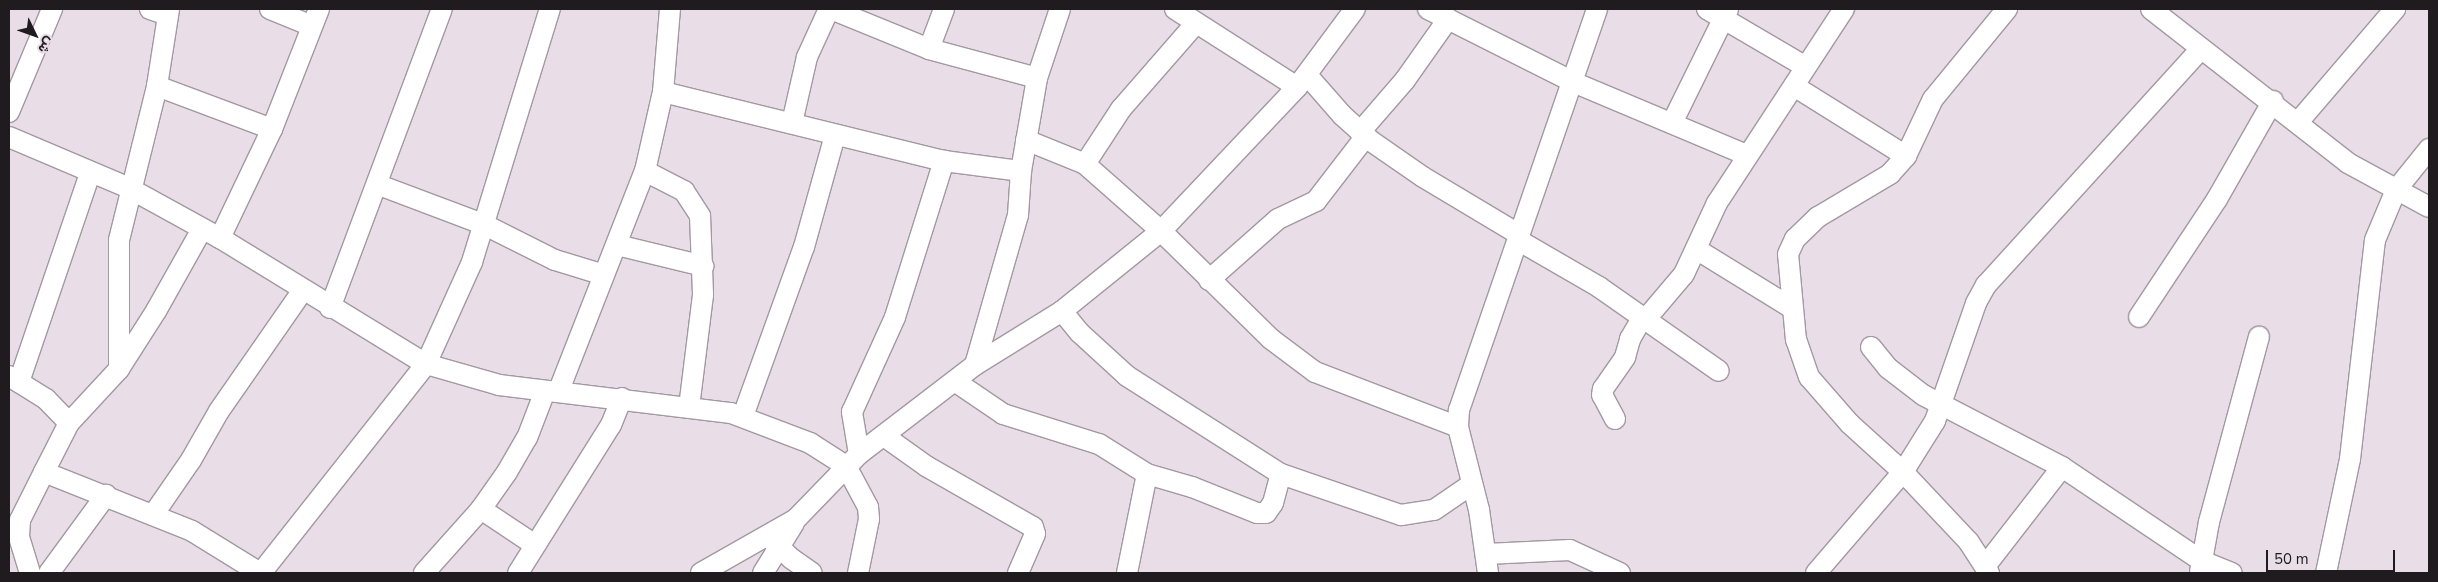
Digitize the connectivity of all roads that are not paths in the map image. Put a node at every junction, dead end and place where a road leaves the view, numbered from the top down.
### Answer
1 (52, 9) edge
2 (270, 9) edge
3 (442, 9) edge
4 (550, 9) edge
5 (670, 9) edge
6 (830, 9) edge
7 (944, 9) edge
8 (1060, 9) edge
9 (1175, 9) edge
10 (1355, 9) edge
11 (1428, 9) edge
12 (1597, 9) edge
13 (1844, 9) edge
14 (2007, 9) edge
15 (2152, 9) edge
16 (2395, 9) edge
17 (162, 11) edge
18 (1719, 12) edge
19 (316, 17) edge
20 (1448, 19) junction
21 (1196, 23) junction
22 (928, 49) junction
23 (2201, 49) junction
24 (1804, 66) junction
25 (1037, 78) junction
26 (1302, 81) junction
27 (1573, 82) junction
28 (158, 86) junction
29 (1794, 86) junction
30 (664, 92) junction
31 (2273, 101) junction
32 (9, 112) edge
33 (2299, 121) junction
34 (792, 123) junction
35 (1672, 123) junction
36 (272, 129) junction
37 (1363, 134) junction
38 (835, 135) junction
39 (1026, 140) junction
40 (10, 143) edge
41 (2429, 149) edge
42 (1747, 155) junction
43 (1906, 156) junction
44 (944, 161) junction
45 (1085, 164) junction
46 (645, 171) junction
47 (1021, 171) junction
48 (90, 173) junction
49 (379, 185) junction
50 (129, 188) junction
51 (2396, 190) junction
52 (2429, 208) edge
53 (484, 224) junction
54 (202, 229) junction
55 (1161, 231) junction
56 (220, 238) junction
57 (1519, 238) junction
58 (617, 245) junction
59 (1696, 249) junction
60 (703, 266) junction
61 (604, 275) junction
62 (1209, 280) junction
63 (303, 290) junction
64 (330, 308) junction
65 (1792, 308) junction
66 (1062, 311) junction
67 (2139, 317) dead end
68 (1643, 319) junction
69 (2259, 336) dead end
70 (1872, 347) dead end
71 (426, 364) junction
72 (975, 365) junction
73 (119, 368) junction
74 (1719, 371) dead end
75 (14, 379) edge
76 (956, 382) junction
77 (552, 390) junction
78 (622, 398) junction
79 (1940, 405) junction
80 (688, 407) junction
81 (744, 416) junction
82 (1615, 419) dead end
83 (69, 423) junction
84 (1458, 427) junction
85 (884, 436) junction
86 (852, 460) junction
87 (2062, 467) junction
88 (44, 472) junction
89 (1903, 472) junction
90 (1147, 474) junction
91 (1281, 474) junction
92 (1472, 484) junction
93 (106, 495) junction
94 (481, 508) junction
95 (153, 515) junction
96 (14, 524) edge
97 (536, 546) junction
98 (781, 554) edge
99 (1487, 564) edge
100 (2201, 567) edge
101 (1987, 569) edge
102 (710, 572) edge
103 (30, 573) edge
104 (49, 573) edge
105 (261, 573) edge
106 (424, 573) edge
107 (518, 573) edge
108 (763, 573) edge
109 (812, 573) edge
110 (858, 573) edge
111 (1018, 573) edge
112 (1127, 573) edge
113 (1620, 573) edge
114 (1816, 573) edge
115 (2232, 573) edge
116 (2326, 573) edge

1 - 32 street
2 - 19 street
3 - 49 street
4 - 53 street
5 - 30 street
6 - 22 street
6 - 34 street
7 - 22 street
8 - 25 street
9 - 21 street
10 - 26 street
11 - 20 street
12 - 27 street
13 - 24 street
14 - 43 street
15 - 23 street
16 - 33 street
17 - 28 street
18 - 24 street
18 - 35 street
19 - 36 street
20 - 27 street
20 - 37 street
21 - 26 street
21 - 45 street
22 - 25 street
23 - 31 street
23 - 79 street
24 - 29 street
25 - 39 street
26 - 37 street
26 - 55 street
27 - 35 street
27 - 57 street
28 - 36 street
28 - 50 street
29 - 42 street
29 - 43 street
30 - 34 street
30 - 46 street
31 - 33 street
31 - 67 street
33 - 51 street
34 - 38 street
35 - 42 street
36 - 56 street
37 - 57 street
37 - 62 street
38 - 44 street
38 - 81 street
39 - 45 street
39 - 47 street
40 - 48 street
41 - 51 street
42 - 59 street
43 - 65 street
44 - 47 street
44 - 86 street
45 - 55 street
46 - 58 street
46 - 60 street
47 - 72 street
48 - 50 street
48 - 75 street
49 - 53 street
49 - 64 street
50 - 54 street
50 - 73 street
51 - 52 street
51 - 116 street
53 - 61 street
53 - 71 street
54 - 56 street
54 - 73 street
55 - 62 street
55 - 66 street
56 - 63 street
57 - 68 street
57 - 84 street
58 - 60 street
58 - 61 street
59 - 65 street
59 - 68 street
60 - 80 street
61 - 77 street
62 - 84 street
63 - 64 street
63 - 95 street
64 - 71 street
65 - 89 street
66 - 72 street
66 - 91 street
68 - 74 street
68 - 82 street
69 - 100 street
70 - 79 street
71 - 77 street
71 - 105 street
72 - 76 street
73 - 83 street
75 - 83 street
76 - 85 street
76 - 90 street
77 - 78 street
77 - 94 street
78 - 80 street
78 - 97 street
79 - 87 street
79 - 89 street
80 - 81 street
81 - 86 street
83 - 88 street
84 - 92 street
85 - 86 street
85 - 111 street
86 - 98 street
86 - 110 street
87 - 100 street
87 - 101 street
88 - 93 street
88 - 96 street
89 - 101 street
89 - 114 street
90 - 91 street
90 - 112 street
91 - 92 street
92 - 99 street
93 - 95 street
93 - 104 street
94 - 97 street
94 - 106 street
95 - 105 street
96 - 103 street
97 - 107 street
98 - 102 street
98 - 108 street
98 - 109 street
99 - 113 street
100 - 115 street

